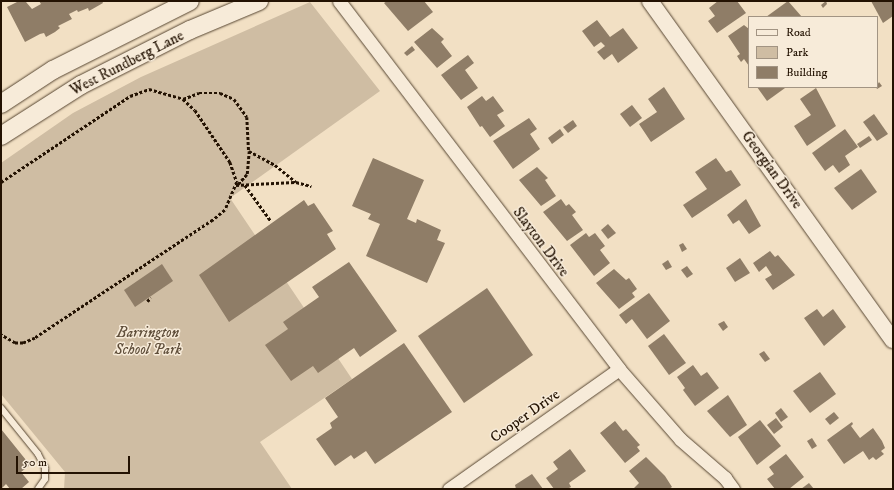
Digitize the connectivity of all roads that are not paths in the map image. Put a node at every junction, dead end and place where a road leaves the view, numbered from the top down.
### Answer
1 (190, 1) edge
2 (259, 1) edge
3 (339, 1) edge
4 (650, 1) edge
5 (1, 104) edge
6 (1, 136) edge
7 (893, 340) edge
8 (619, 369) junction
9 (1, 408) edge
10 (38, 489) edge
11 (449, 489) edge
12 (733, 489) edge

1 - 5 main road, West Rundberg Lane
2 - 6 main road, West Rundberg Lane
3 - 8 street, Slayton Drive
4 - 7 street, Georgian Drive
8 - 11 street, Cooper Drive
8 - 12 street, Slayton Drive
9 - 10 lane

